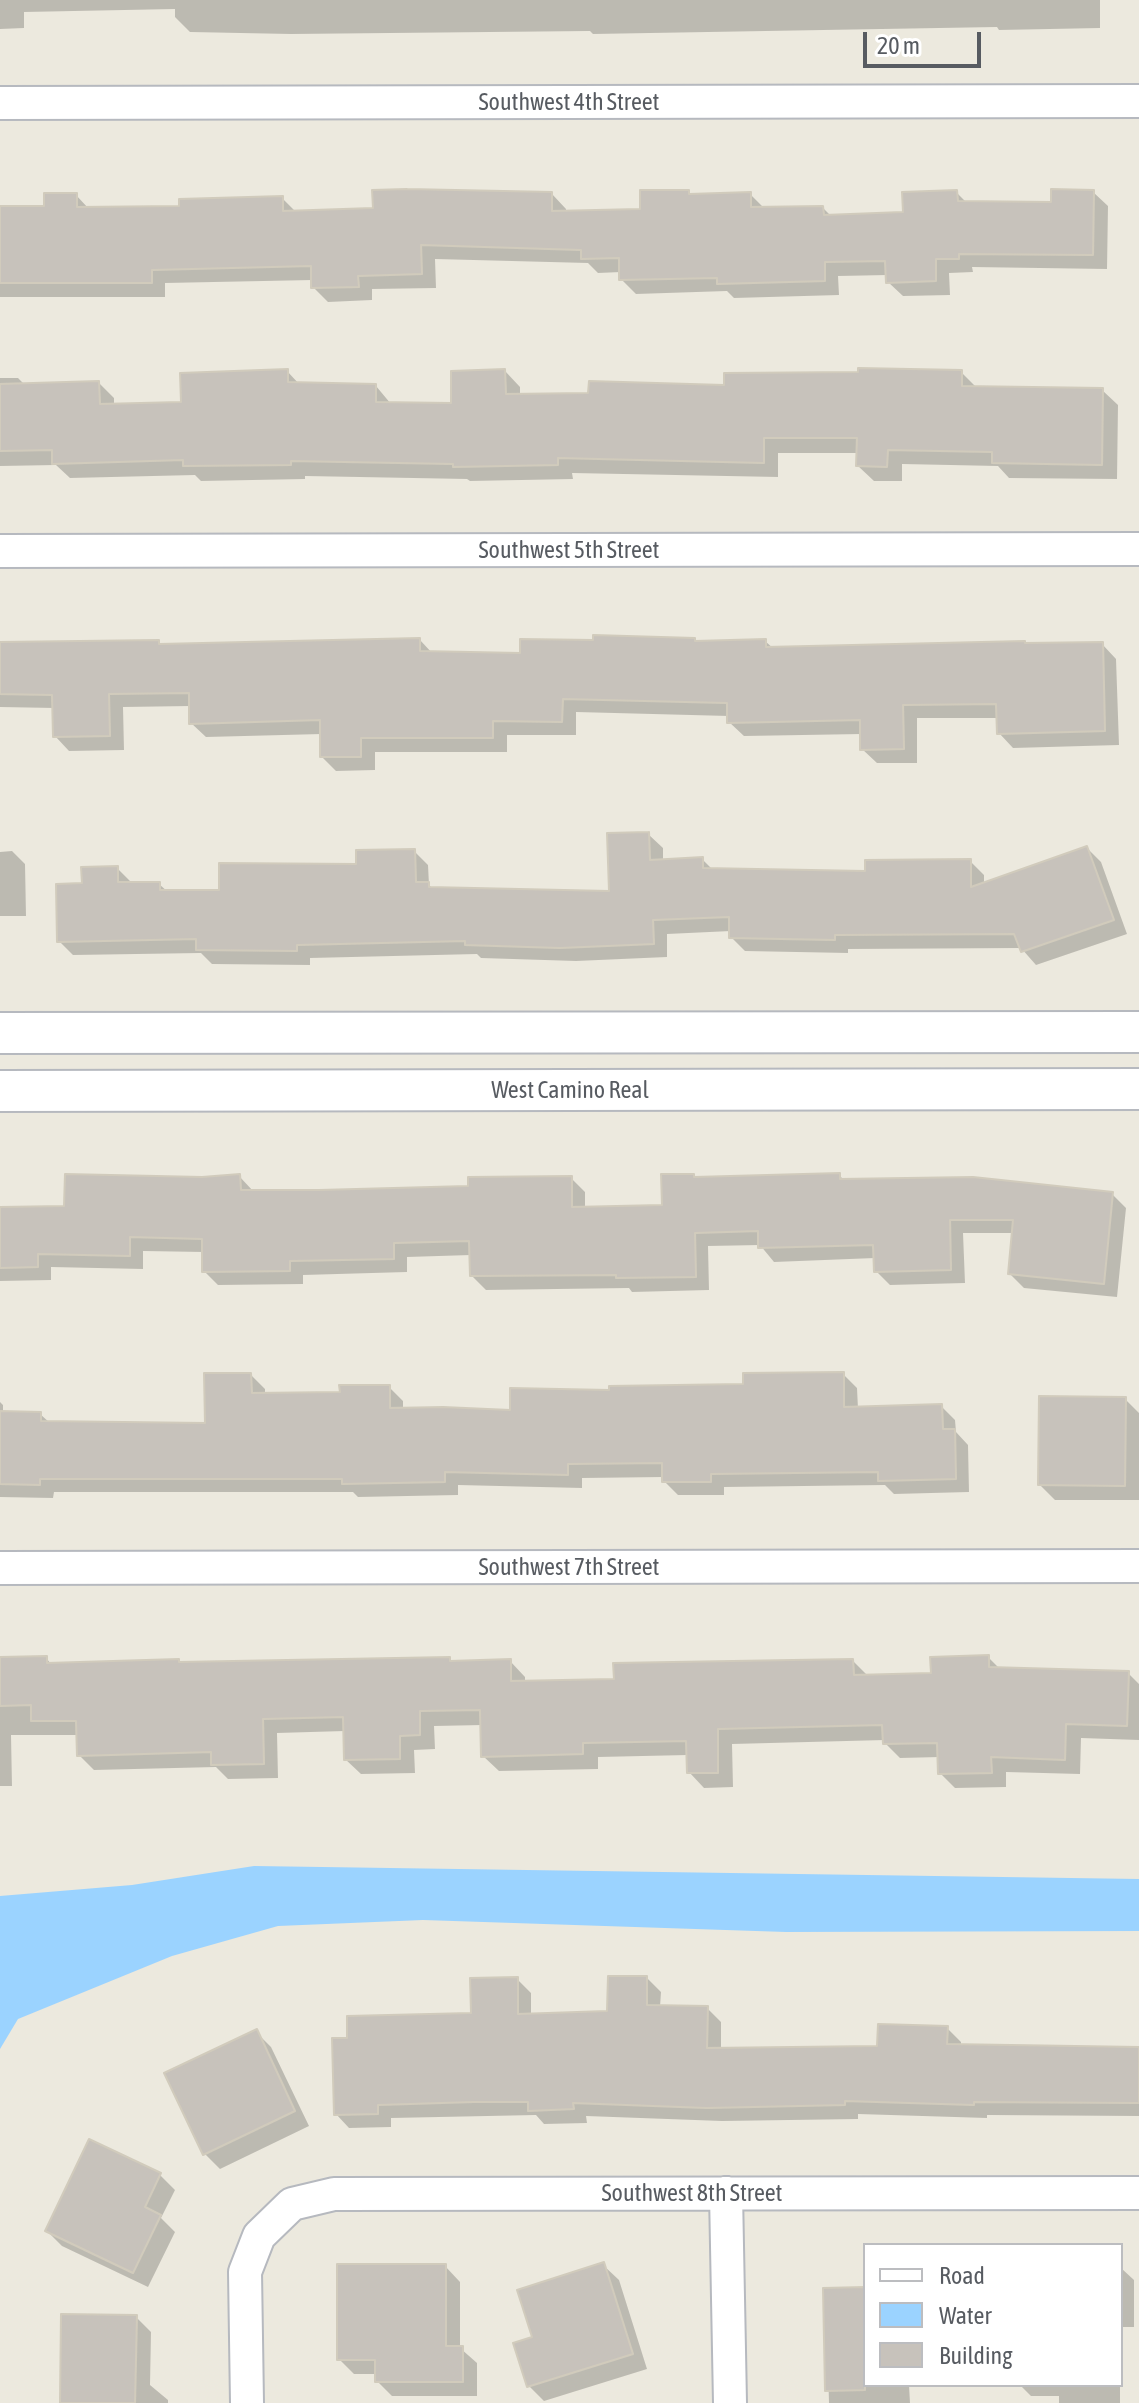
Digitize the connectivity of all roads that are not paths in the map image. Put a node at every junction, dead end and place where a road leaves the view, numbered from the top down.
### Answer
1 (1139, 101) edge
2 (0, 103) edge
3 (1139, 549) edge
4 (0, 551) edge
5 (1139, 1032) edge
6 (0, 1033) edge
7 (111, 1033) junction
8 (1139, 1089) edge
9 (0, 1091) edge
10 (110, 1091) junction
11 (1139, 1566) edge
12 (0, 1568) edge
13 (726, 2193) junction
14 (1139, 2193) edge
15 (247, 2403) edge
16 (730, 2403) edge

1 - 2 street, Southwest 4th Street
3 - 4 street, Southwest 5th Street
5 - 7 street
6 - 7 street
7 - 10 street
8 - 10 street, West Camino Real
9 - 10 street, West Camino Real
11 - 12 street, Southwest 7th Street
13 - 14 street, Southwest 8th Street
13 - 15 street, Southwest 8th Street
13 - 16 street

